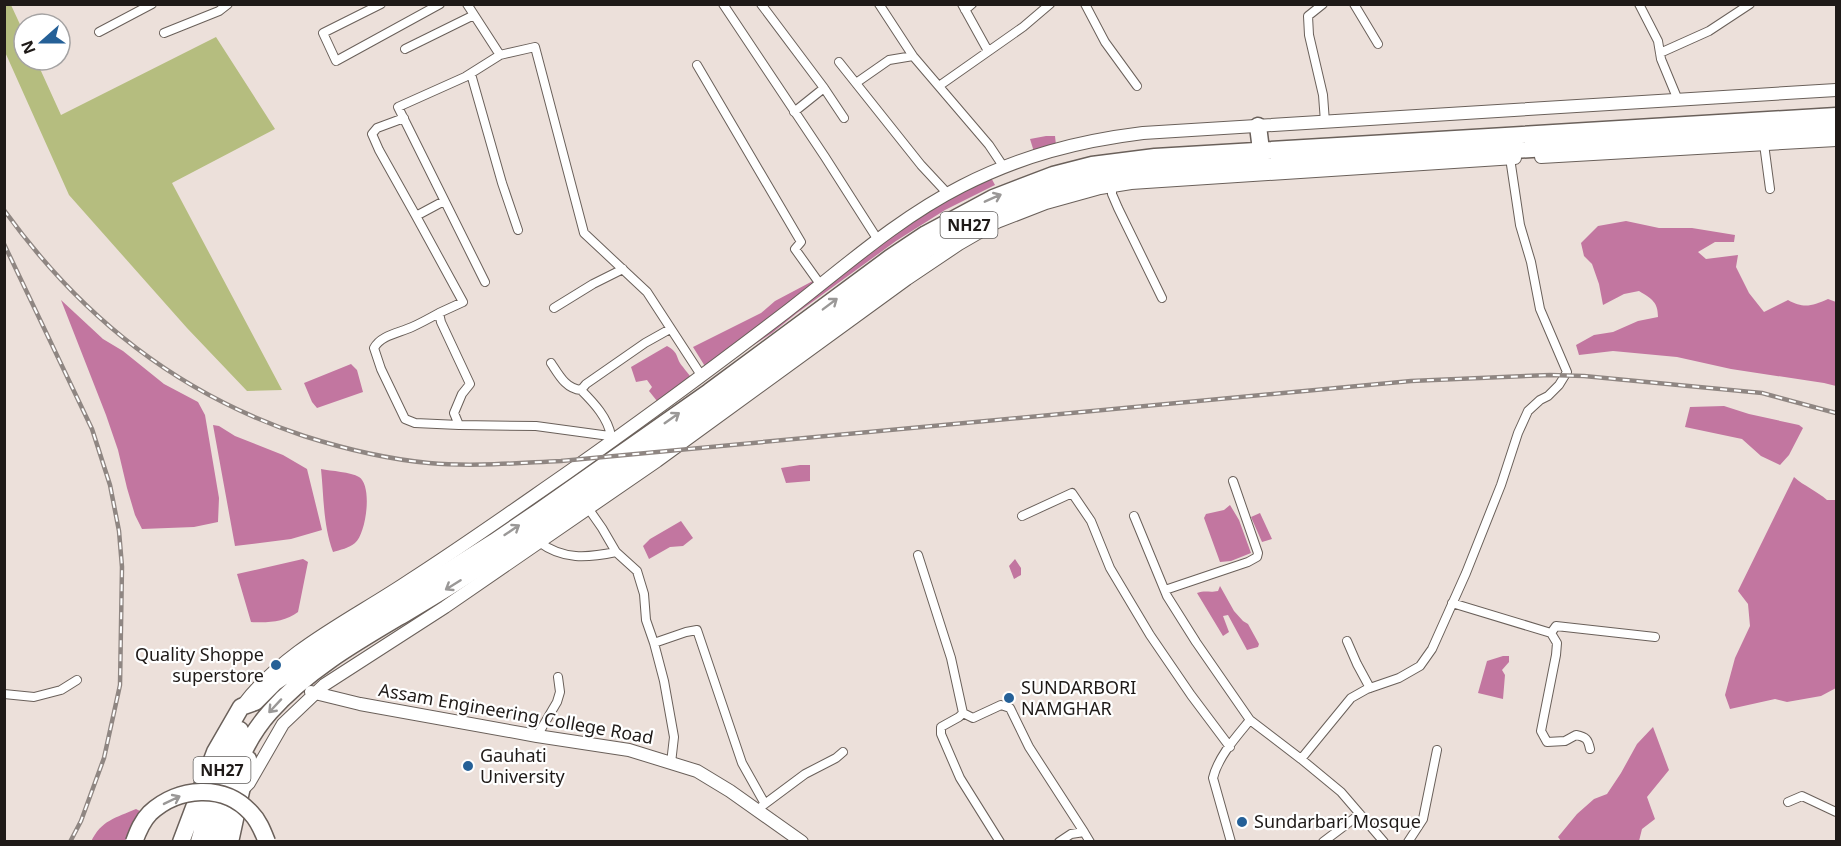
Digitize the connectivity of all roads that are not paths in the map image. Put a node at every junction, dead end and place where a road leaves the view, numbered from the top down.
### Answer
1 (152, 4) edge
2 (228, 4) edge
3 (381, 4) edge
4 (440, 4) edge
5 (467, 4) edge
6 (723, 4) edge
7 (761, 4) edge
8 (879, 4) edge
9 (1050, 4) edge
10 (1085, 4) edge
11 (1323, 4) edge
12 (1354, 4) edge
13 (1639, 4) edge
14 (1750, 4) edge
15 (966, 6) edge
16 (474, 15) junction
17 (99, 32) dead end
18 (164, 33) dead end
19 (1378, 44) dead end
20 (405, 49) dead end
21 (988, 51) junction
22 (1660, 53) junction
23 (500, 55) junction
24 (913, 56) junction
25 (839, 62) dead end
26 (697, 65) dead end
27 (471, 74) junction
28 (855, 83) junction
29 (939, 86) junction
30 (1137, 86) dead end
31 (824, 88) junction
32 (1836, 90) edge
33 (1678, 100) junction
34 (794, 111) junction
35 (1836, 116) edge
36 (404, 118) junction
37 (844, 118) dead end
38 (1325, 122) junction
39 (1258, 126) junction
40 (1836, 131) edge
41 (1836, 140) edge
42 (1764, 144) junction
43 (1261, 150) junction
44 (1510, 158) junction
45 (1003, 166) junction
46 (1112, 186) junction
47 (1770, 189) dead end
48 (948, 194) junction
49 (444, 201) junction
50 (417, 216) junction
51 (518, 230) dead end
52 (878, 240) junction
53 (623, 269) junction
54 (485, 282) dead end
55 (820, 284) junction
56 (1162, 298) dead end
57 (554, 308) dead end
58 (439, 313) junction
59 (670, 329) junction
60 (551, 363) dead end
61 (701, 375) junction
62 (581, 390) junction
63 (459, 425) junction
64 (614, 436) junction
65 (1233, 481) dead end
66 (588, 508) junction
67 (1023, 516) dead end
68 (1134, 516) dead end
69 (539, 542) junction
70 (616, 552) junction
71 (918, 555) dead end
72 (1165, 590) junction
73 (1452, 603) junction
74 (1551, 633) junction
75 (1655, 637) dead end
76 (1347, 641) dead end
77 (654, 643) junction
78 (558, 677) dead end
79 (77, 680) dead end
80 (274, 683) junction
81 (294, 687) junction
82 (1370, 688) junction
83 (316, 693) junction
84 (4, 694) edge
85 (248, 705) junction
86 (963, 713) junction
87 (1250, 720) junction
88 (254, 732) junction
89 (537, 736) junction
90 (1230, 747) junction
91 (1590, 749) dead end
92 (1437, 750) dead end
93 (843, 752) dead end
94 (1301, 759) junction
95 (671, 763) junction
96 (242, 790) junction
97 (1788, 802) dead end
98 (761, 807) junction
99 (1836, 812) edge
100 (1360, 814) junction
101 (1084, 832) junction
102 (134, 842) edge
103 (181, 842) edge
104 (199, 842) edge
105 (214, 842) edge
106 (230, 842) edge
107 (267, 842) edge
108 (802, 842) edge
109 (1000, 842) edge
110 (1059, 842) edge
111 (1090, 842) edge
112 (1231, 842) edge
113 (1323, 842) edge
114 (1384, 842) edge
115 (1408, 842) edge

1 - 17 street
2 - 18 street
3 - 4 street
5 - 16 street
6 - 34 street
7 - 31 street
8 - 24 street
9 - 21 street
10 - 30 street
11 - 38 street
12 - 19 street
13 - 22 street
14 - 22 street
15 - 21 street
16 - 20 street
16 - 23 street
21 - 29 street
22 - 33 street
23 - 27 street
23 - 53 street
24 - 28 street
24 - 29 street
25 - 28 street
26 - 55 street
27 - 36 street
27 - 51 street
28 - 48 street
29 - 45 street
31 - 34 street
31 - 37 street
32 - 33 street
33 - 38 street
34 - 52 street
35 - 43 highway, NH27
36 - 49 street
36 - 50 street
38 - 39 street
39 - 43 highway
39 - 45 street
40 -> 81 highway, NH27
41 - 42 street
42 - 44 street
42 - 47 street
80 -> 43 highway, NH27
44 - 46 street
44 - 73 street
45 - 48 street
46 - 56 street
46 - 66 street
48 - 52 street
49 - 50 street
49 - 54 street
50 - 58 street
52 - 55 street
53 - 57 street
53 - 59 street
55 - 61 street
58 - 63 street
58 - 63 street
59 - 61 street
59 - 62 street
60 - 62 street
61 - 64 street
62 - 64 street
63 - 64 street
64 - 85 street
65 - 72 street
66 - 69 street
66 - 70 street
67 - 90 street
68 - 72 street
69 - 70 street
69 - 83 street
70 - 77 street
71 - 86 street
72 - 87 street
73 - 74 street
73 - 82 street
74 - 75 street
74 - 91 street
76 - 82 street
77 - 95 street
77 - 98 street
78 - 89 street
79 - 84 street
80 - 81 street, Assam Engineering College Road
80 - 85 highway, NH27
81 - 83 street, Assam Engineering College Road
81 -> 88 highway, NH27
82 - 94 street
83 - 89 street, Assam Engineering College Road
83 - 96 street
85 - 103 highway
85 - 104 highway, NH27
86 - 101 street
86 - 109 street
87 - 90 street
87 - 94 street
88 - 96 highway
88 - 105 highway, NH27
89 - 95 street, Assam Engineering College Road
90 - 112 street
92 - 115 street
93 - 98 street
94 - 100 street
95 - 98 street, Assam Engineering College Road
96 - 106 highway
97 - 99 street
98 - 108 street, Assam Engineering College Road
100 - 113 street
100 - 114 street
101 - 110 street
101 - 111 street
102 -> 107 highway, bridge

